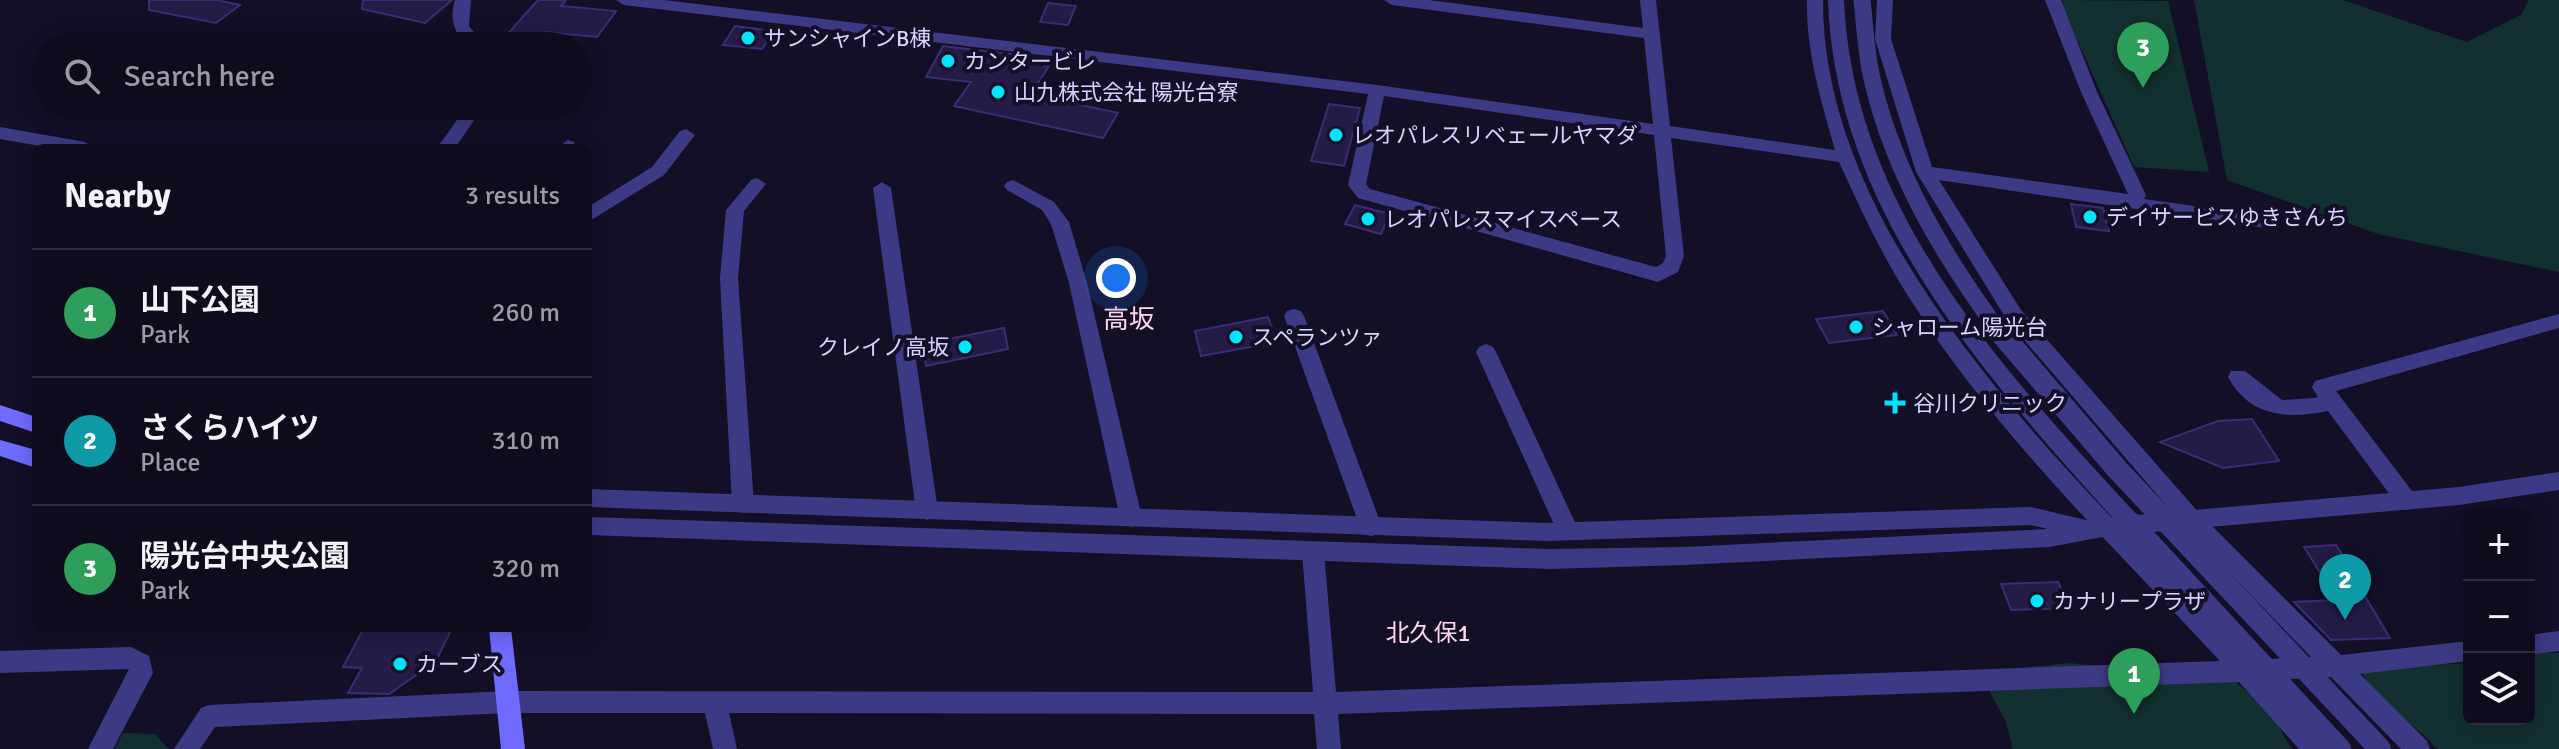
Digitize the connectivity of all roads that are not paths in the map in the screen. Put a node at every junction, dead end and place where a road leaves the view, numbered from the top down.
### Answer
1 (463, 0) edge
2 (624, 0) edge
3 (1392, 0) edge
4 (1648, 0) edge
5 (1815, 0) edge
6 (1836, 0) edge
7 (1862, 0) edge
8 (1885, 0) edge
9 (2053, 0) edge
10 (464, 32) edge
11 (1654, 34) junction
12 (1377, 90) junction
13 (466, 120) edge
14 (0, 133) edge
15 (1663, 133) junction
16 (686, 135) dead end
17 (62, 144) edge
18 (449, 144) edge
19 (1844, 157) junction
20 (1925, 172) junction
21 (757, 184) dead end
22 (1013, 186) dead end
23 (882, 188) dead end
24 (2130, 203) junction
25 (592, 213) edge
26 (2266, 222) dead end
27 (1294, 316) dead end
28 (2559, 321) edge
29 (1486, 352) dead end
30 (2238, 377) dead end
31 (2333, 402) junction
32 (0, 413) edge
33 (32, 424) edge
34 (0, 448) edge
35 (32, 458) edge
36 (2559, 481) edge
37 (592, 498) edge
38 (2407, 501) junction
39 (743, 504) junction
40 (927, 511) junction
41 (1131, 518) junction
42 (2192, 520) junction
43 (592, 526) edge
44 (1371, 527) junction
45 (2100, 528) junction
46 (1568, 531) junction
47 (1313, 552) junction
48 (500, 632) edge
49 (2559, 641) edge
50 (2535, 644) edge
51 (2463, 652) edge
52 (0, 662) edge
53 (2337, 666) junction
54 (2245, 671) junction
55 (714, 700) junction
56 (508, 702) junction
57 (1326, 703) junction
58 (100, 749) edge
59 (186, 749) edge
60 (513, 749) edge
61 (725, 749) edge
62 (1329, 749) edge
63 (2315, 749) edge
64 (2340, 749) edge
65 (2380, 749) edge
66 (2418, 749) edge

1 - 10 street
2 - 12 street
3 - 11 street
4 - 11 street
5 - 19 street
6 - 64 street, bridge
7 - 65 street, bridge
8 - 20 street
9 - 24 street
11 - 15 street
12 - 15 street
12 - 15 street
13 - 18 street
14 - 17 street
15 - 19 street
16 - 25 street
19 - 45 street
20 - 24 street
20 - 42 street
21 - 39 street
22 - 41 street
23 - 40 street
24 - 26 street
27 - 44 street
28 - 31 street
29 - 46 street
30 - 31 street
31 - 38 street
32 - 33 main road
34 - 35 main road
36 - 38 street
37 - 39 street
38 - 42 street
39 - 40 street
40 - 41 street
41 - 44 street
42 - 45 street
42 - 53 street
43 - 47 street
44 - 46 street
45 - 46 street
45 - 47 street
45 - 54 street
47 - 57 street
48 - 56 main road
49 - 50 street
51 - 53 street
52 - 58 street
53 - 54 street
53 - 66 street
54 - 57 street
54 - 63 street
55 - 56 street
55 - 57 street
55 - 61 street
56 - 59 street
56 - 60 main road
57 - 62 street

